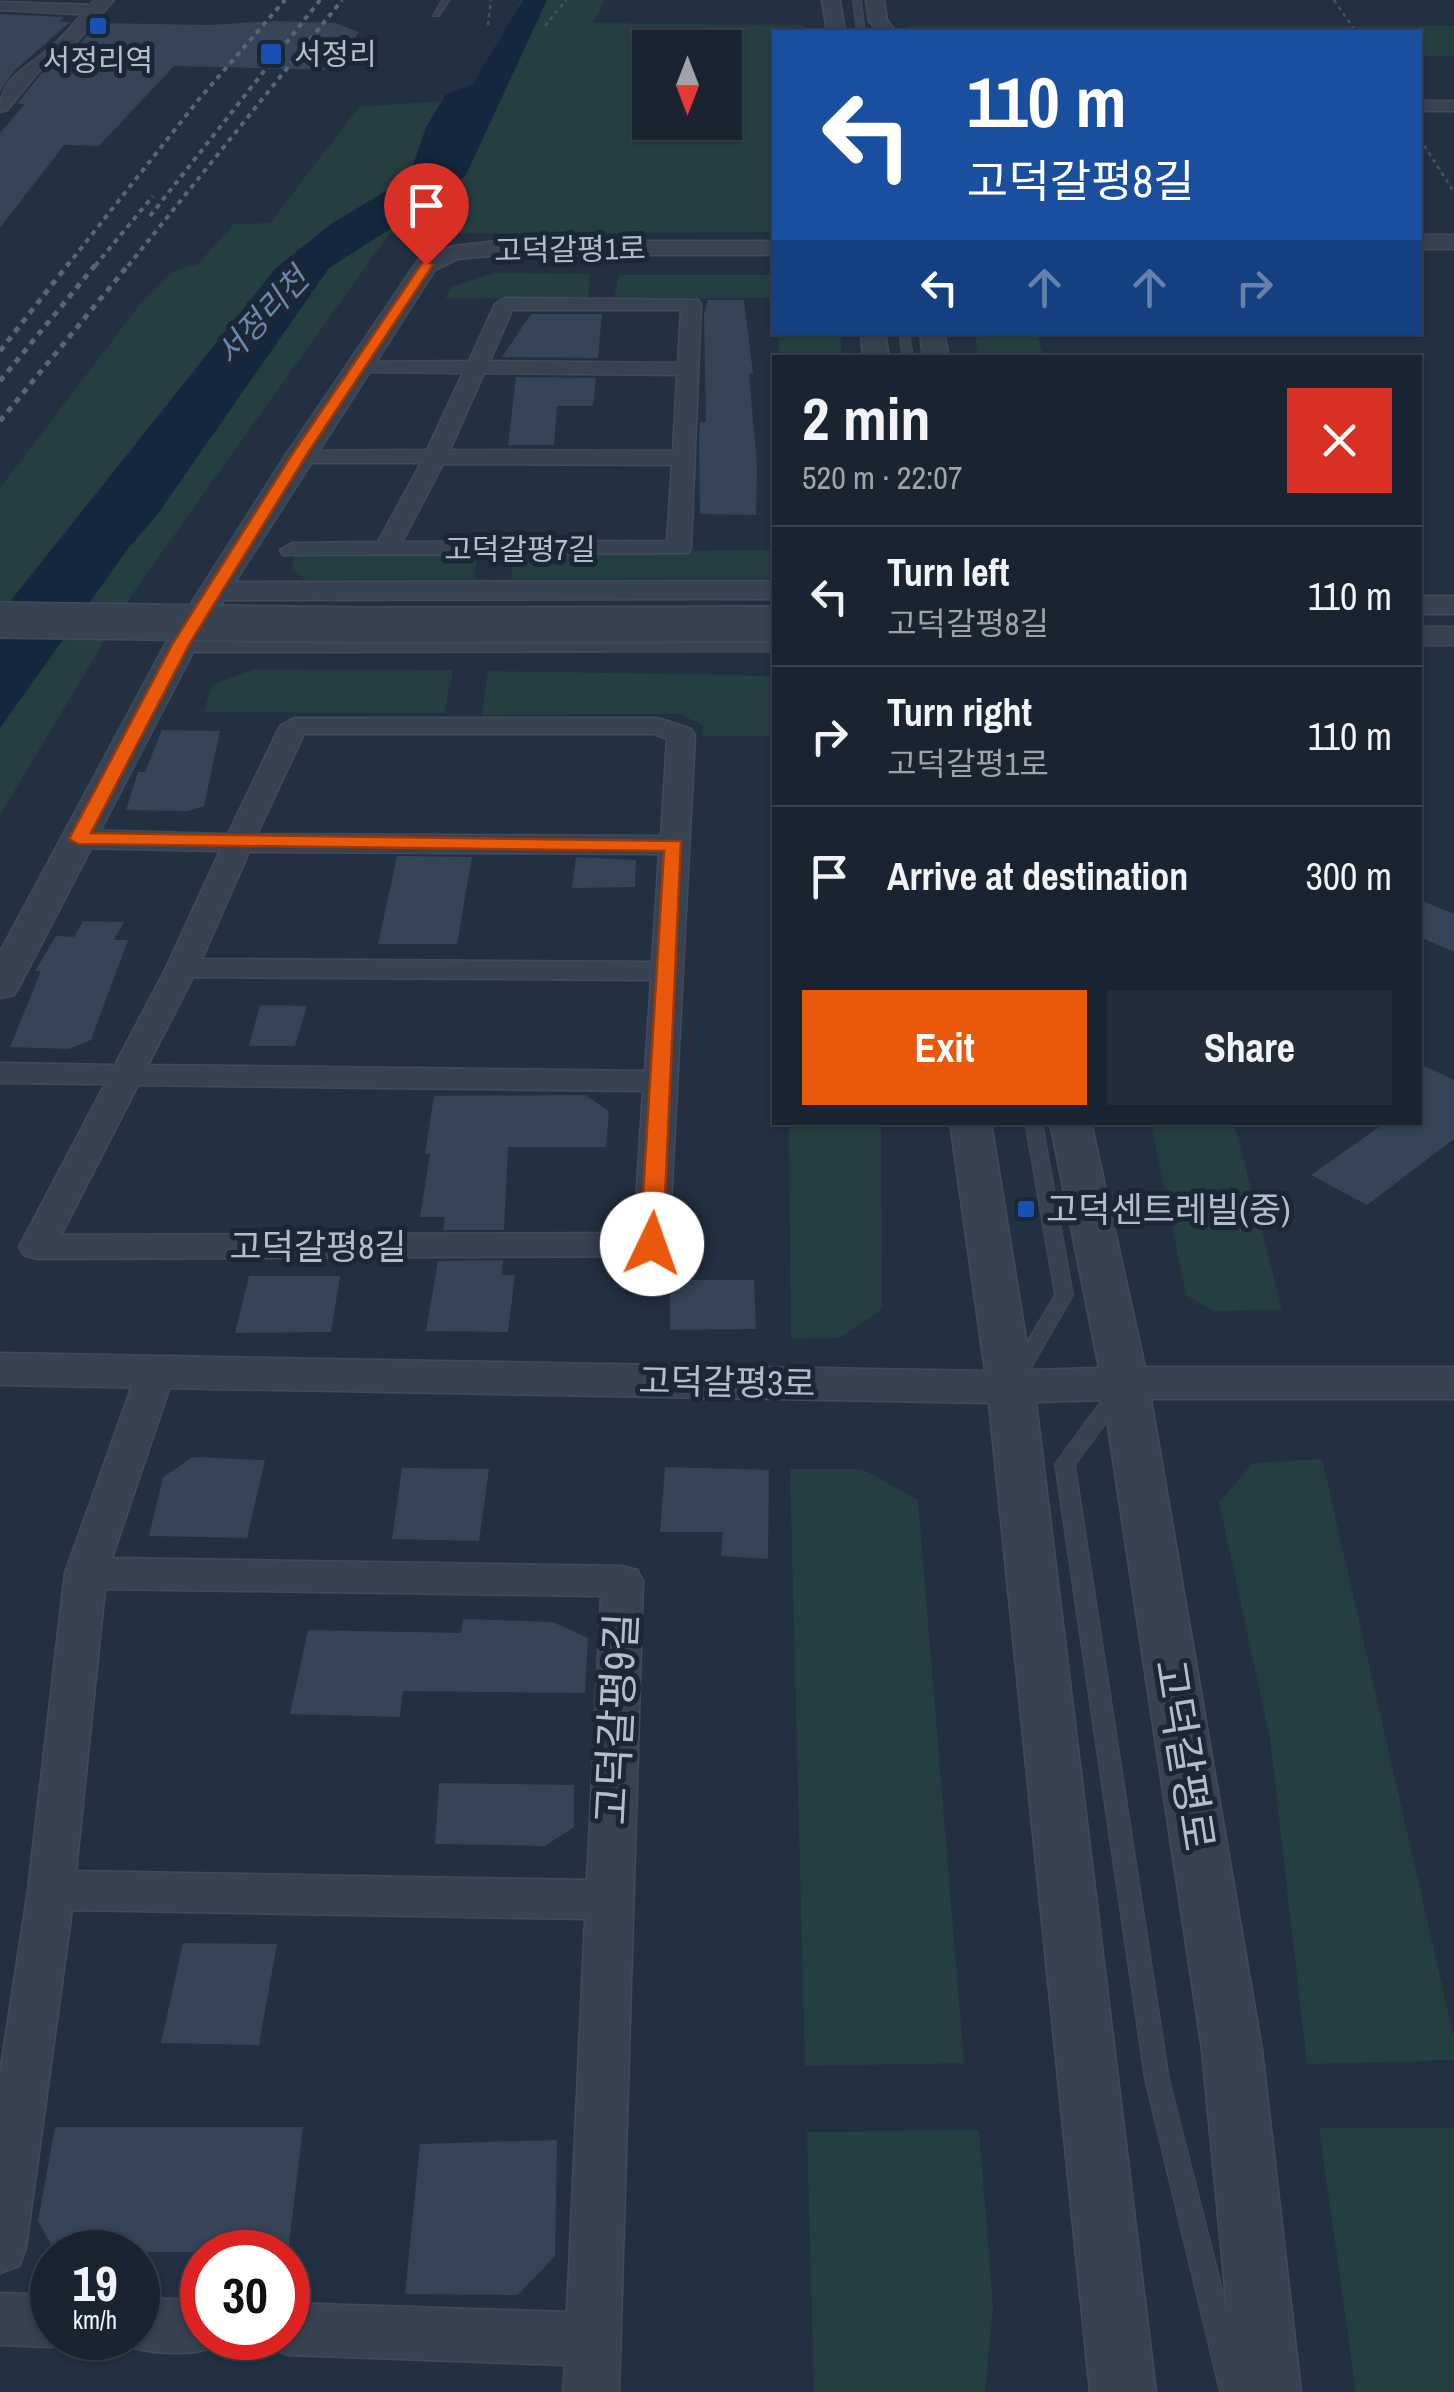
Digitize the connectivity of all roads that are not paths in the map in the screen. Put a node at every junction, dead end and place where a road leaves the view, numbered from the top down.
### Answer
1 (446, 0) edge
2 (831, 0) edge
3 (857, 0) edge
4 (871, 0) edge
5 (100, 5) edge
6 (0, 6) edge
7 (436, 14) dead end
8 (877, 29) edge
9 (836, 30) edge
10 (861, 30) edge
11 (0, 106) edge
12 (1422, 106) edge
13 (1454, 106) edge
14 (1422, 242) edge
15 (1454, 242) edge
16 (772, 248) edge
17 (1422, 255) edge
18 (1454, 255) edge
19 (362, 366) junction
20 (478, 368) junction
21 (686, 369) junction
22 (299, 456) junction
23 (680, 458) junction
24 (434, 460) junction
25 (386, 549) junction
26 (292, 550) dead end
27 (1422, 589) edge
28 (1454, 589) edge
29 (772, 590) edge
30 (214, 591) junction
31 (471, 592) junction
32 (0, 604) edge
33 (1422, 604) edge
34 (1454, 604) edge
35 (772, 606) edge
36 (0, 620) edge
37 (1422, 622) edge
38 (1454, 622) edge
39 (772, 624) edge
40 (1422, 636) edge
41 (1454, 636) edge
42 (772, 642) edge
43 (182, 643) junction
44 (462, 644) junction
45 (78, 839) junction
46 (238, 843) junction
47 (674, 845) junction
48 (182, 968) junction
49 (668, 971) junction
50 (0, 986) edge
51 (0, 1073) edge
52 (123, 1077) junction
53 (661, 1081) junction
54 (970, 1125) edge
55 (1034, 1125) edge
56 (1071, 1125) edge
57 (0, 1369) edge
58 (156, 1372) junction
59 (1125, 1382) junction
60 (1454, 1383) edge
61 (1011, 1386) junction
62 (86, 1573) junction
63 (51, 1890) junction
64 (607, 1900) junction
65 (0, 2248) edge
66 (0, 2319) edge
67 (30, 2320) edge
68 (310, 2330) edge
69 (593, 2339) junction
70 (591, 2392) edge
71 (1123, 2392) edge
72 (1234, 2392) edge
73 (1268, 2392) edge

1 - 7 lane
2 - 9 street
3 - 10 lane
4 - 8 street
5 - 6 street
5 - 11 street
12 - 13 street
14 - 15 street
16 - 19 street, 고덕갈평1로
17 - 18 street
19 - 20 street
19 - 22 street, 고덕갈평1로
20 - 21 street
20 - 21 street, 고덕갈평7길
20 - 24 street, 고덕갈평7길
21 - 23 street, 고덕갈평7길
22 - 24 street
22 - 30 street, 고덕갈평1로
23 - 24 street
23 - 25 street, 고덕갈평7길
24 - 25 street, 고덕갈평7길
25 - 26 street
27 - 28 street
29 - 31 street
30 - 31 street
30 - 43 street, 고덕갈평1로
31 - 44 street
32 - 35 street
33 - 34 street
36 - 39 street, bridge
37 - 38 street
40 - 41 street
42 - 44 street
43 - 44 street
43 - 45 street, 고덕갈평1로
45 - 46 street
45 - 50 street, 고덕갈평1로
46 - 47 street
46 - 47 street, 고덕갈평8길
46 - 48 street, 고덕갈평8길
47 - 49 street, 고덕갈평8길
48 - 49 street
48 - 52 street, 고덕갈평8길
49 - 53 street, 고덕갈평8길
51 - 52 street
52 - 53 street
52 - 53 street, 고덕갈평8길
54 - 61 street
55 - 61 lane
56 - 59 street, 고덕갈평로
57 - 58 street, 고덕갈평3로
58 - 61 street, 고덕갈평3로
58 - 62 street
59 - 60 street, 고덕갈평3로
59 - 61 street, 고덕갈평3로
59 - 72 lane
59 - 73 street, 고덕갈평로
61 - 71 street
62 - 63 street
62 - 64 street, 고덕갈평9길
63 - 64 street
63 - 65 street
64 - 69 street, 고덕갈평9길
66 - 67 street
68 - 69 street
69 - 70 street, 고덕갈평9길

